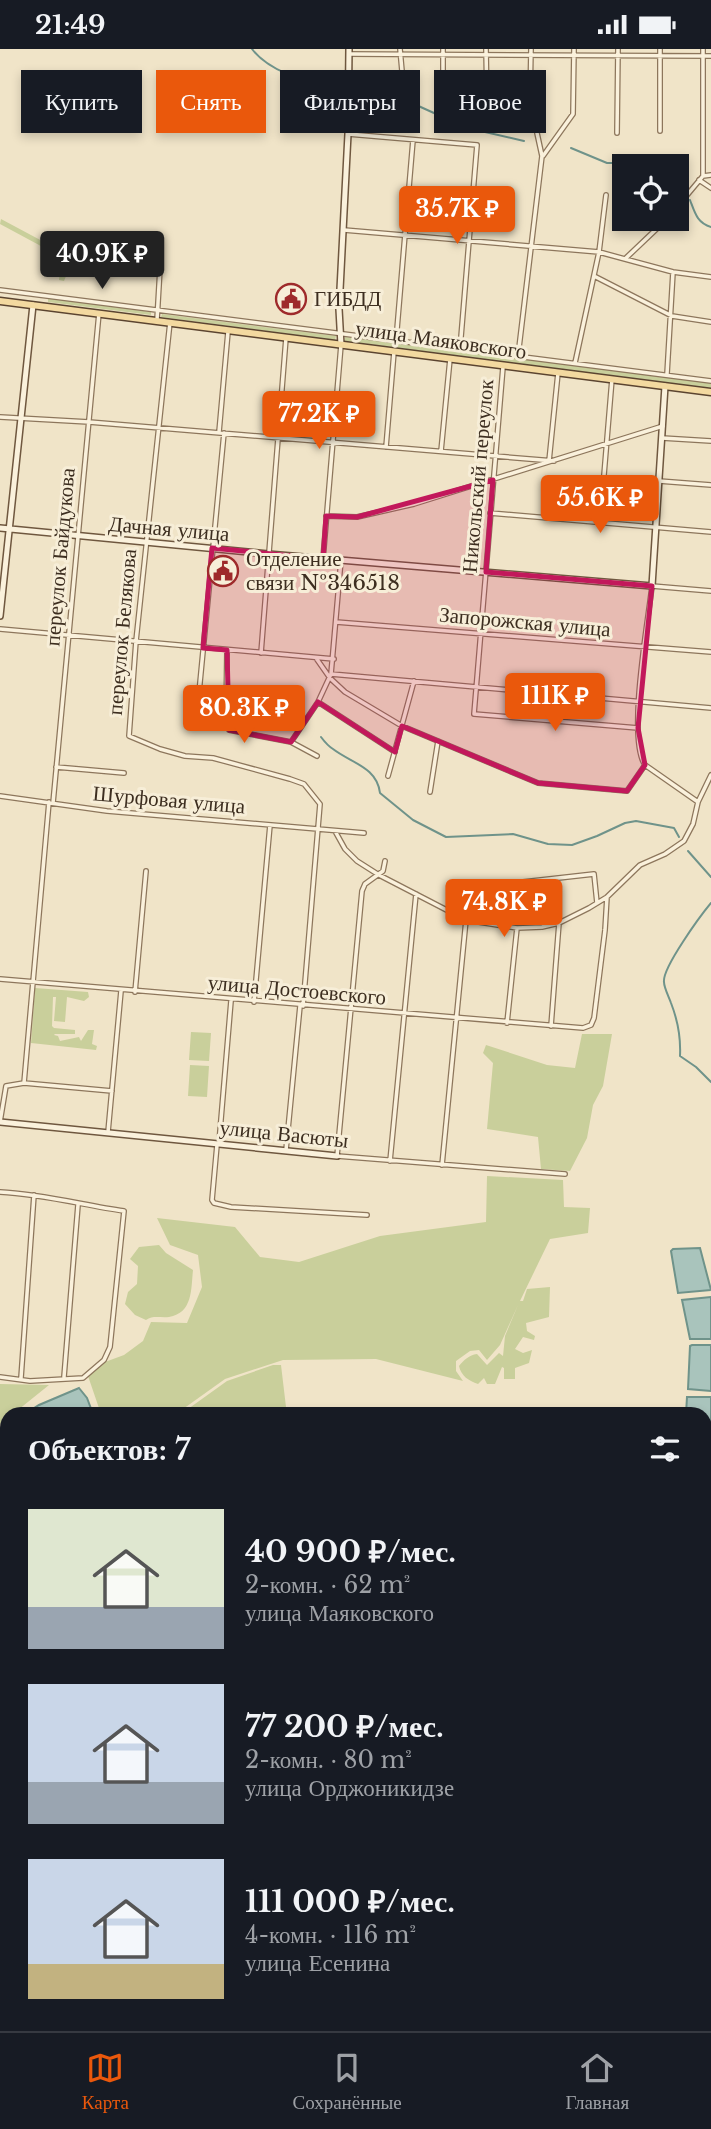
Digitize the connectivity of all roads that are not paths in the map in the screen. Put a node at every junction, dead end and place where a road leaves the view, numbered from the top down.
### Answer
1 (486, 49) edge
2 (531, 49) edge
3 (574, 49) edge
4 (618, 49) edge
5 (660, 49) edge
6 (703, 49) edge
7 (349, 52) edge
8 (400, 52) edge
9 (443, 52) edge
10 (486, 55) junction
11 (531, 55) junction
12 (574, 55) junction
13 (618, 56) junction
14 (660, 56) junction
15 (703, 56) junction
16 (711, 56) edge
17 (402, 70) edge
18 (443, 70) edge
19 (486, 70) edge
20 (660, 131) dead end
21 (618, 133) dead end
22 (348, 134) junction
23 (413, 140) junction
24 (542, 156) junction
25 (711, 175) edge
26 (701, 178) junction
27 (711, 188) edge
28 (689, 192) edge
29 (607, 195) dead end
30 (344, 230) junction
31 (654, 231) edge
32 (407, 234) junction
33 (470, 239) junction
34 (531, 246) junction
35 (161, 251) dead end
36 (599, 252) junction
37 (626, 258) junction
38 (673, 272) junction
39 (594, 276) junction
40 (711, 277) edge
41 (0, 291) edge
42 (0, 301) edge
43 (33, 305) junction
44 (158, 310) junction
45 (99, 313) junction
46 (672, 316) junction
47 (157, 320) junction
48 (170, 322) junction
49 (711, 322) edge
50 (228, 330) junction
51 (339, 334) junction
52 (286, 338) junction
53 (396, 341) junction
54 (341, 345) junction
55 (460, 349) junction
56 (394, 352) junction
57 (518, 356) junction
58 (450, 359) junction
59 (575, 363) junction
60 (503, 366) junction
61 (558, 373) junction
62 (667, 375) junction
63 (612, 379) junction
64 (711, 381) edge
65 (665, 386) junction
66 (711, 392) edge
67 (0, 417) edge
68 (21, 418) junction
69 (89, 422) junction
70 (663, 426) junction
71 (158, 428) junction
72 (221, 433) junction
73 (662, 437) junction
74 (279, 438) junction
75 (711, 441) edge
76 (332, 443) junction
77 (606, 445) junction
78 (386, 447) junction
79 (441, 452) junction
80 (495, 456) junction
81 (551, 461) junction
82 (493, 480) junction
83 (659, 481) junction
84 (711, 485) edge
85 (490, 513) junction
86 (326, 516) junction
87 (600, 523) junction
88 (656, 527) junction
89 (0, 528) edge
90 (9, 529) junction
91 (711, 532) edge
92 (77, 536) junction
93 (146, 543) junction
94 (212, 548) junction
95 (268, 554) junction
96 (323, 559) junction
97 (341, 560) junction
98 (486, 572) junction
99 (652, 586) junction
100 (711, 591) edge
101 (0, 616) edge
102 (336, 622) junction
103 (0, 629) edge
104 (480, 634) junction
105 (68, 635) junction
106 (136, 642) junction
107 (204, 647) junction
108 (645, 647) junction
109 (227, 650) junction
110 (711, 652) edge
111 (261, 653) junction
112 (316, 658) junction
113 (334, 659) junction
114 (331, 676) junction
115 (414, 681) junction
116 (476, 687) junction
117 (318, 702) junction
118 (640, 702) junction
119 (711, 708) edge
120 (196, 724) dead end
121 (402, 726) junction
122 (638, 728) junction
123 (438, 741) junction
124 (290, 742) junction
125 (395, 752) junction
126 (317, 756) dead end
127 (645, 765) junction
128 (56, 768) junction
129 (124, 773) dead end
130 (711, 775) edge
131 (388, 776) dead end
132 (430, 792) dead end
133 (0, 796) edge
134 (698, 802) junction
135 (51, 803) junction
136 (270, 825) junction
137 (319, 829) junction
138 (335, 831) junction
139 (364, 833) dead end
140 (385, 861) dead end
141 (146, 871) dead end
142 (379, 875) junction
143 (514, 883) dead end
144 (416, 894) junction
145 (607, 897) junction
146 (597, 903) junction
147 (466, 920) junction
148 (559, 923) junction
149 (517, 928) junction
150 (0, 979) edge
151 (33, 982) junction
152 (121, 991) junction
153 (135, 992) junction
154 (231, 1000) junction
155 (254, 1002) junction
156 (301, 1006) junction
157 (351, 1010) junction
158 (404, 1014) junction
159 (457, 1019) junction
160 (508, 1023) junction
161 (551, 1027) junction
162 (24, 1083) junction
163 (112, 1091) junction
164 (0, 1122) edge
165 (108, 1132) junction
166 (218, 1143) junction
167 (286, 1150) junction
168 (337, 1156) junction
169 (390, 1161) junction
170 (442, 1165) junction
171 (565, 1174) dead end
172 (0, 1192) edge
173 (34, 1195) junction
174 (78, 1205) junction
175 (367, 1215) dead end
176 (0, 1377) edge
177 (20, 1378) junction
178 (64, 1378) junction

1 - 10 street
2 - 11 street
3 - 12 street
4 - 13 street
5 - 14 street
6 - 15 street
7 - 8 street
7 - 22 street
8 - 9 street
8 - 17 street
9 - 10 street
9 - 18 street
10 - 11 street
10 - 19 street
11 - 12 street
11 - 24 street
12 - 13 street
12 - 24 street
13 - 14 street
13 - 21 street
14 - 15 street
14 - 20 street
15 - 16 street
15 - 26 street
22 - 23 street
22 - 30 street
23 - 32 street
23 - 33 street
24 - 34 street, Никольский переулок
25 - 26 street
26 - 27 street
26 - 28 street
29 - 36 street
30 - 32 street
30 - 51 street
31 - 37 street
32 - 33 street
32 - 53 street
33 - 34 street
33 - 55 street
34 - 36 street
34 - 57 street, Никольский переулок
35 - 44 street
36 - 37 street
36 - 39 street
37 - 38 street
38 - 40 street
38 - 46 street
39 - 46 street
39 - 59 street
41 - 44 street, улица Маяковского
42 - 43 main road, улица Маяковского
43 - 45 main road, улица Маяковского
43 - 68 street
44 - 47 street
44 - 51 street, улица Маяковского
45 - 47 main road, улица Маяковского
45 - 69 street, переулок Байдукова
46 - 49 street
46 - 62 street
47 - 48 main road, улица Маяковского
48 - 50 main road, улица Маяковского
48 - 71 street, переулок Белякова
50 - 52 main road, улица Маяковского
50 - 72 street
51 - 53 street, улица Маяковского
51 - 54 street
52 - 54 main road, улица Маяковского
52 - 74 street
53 - 55 street, улица Маяковского
54 - 56 main road, улица Маяковского
54 - 76 street
55 - 57 street, улица Маяковского
56 - 58 main road, улица Маяковского
56 - 78 street
57 - 59 street, улица Маяковского
58 - 60 main road, улица Маяковского
58 - 79 street
59 - 62 street, улица Маяковского
60 - 61 main road, улица Маяковского
60 - 80 street, Никольский переулок
61 - 63 main road, улица Маяковского
61 - 81 street
62 - 64 street, улица Маяковского
63 - 65 main road, улица Маяковского
63 - 77 street
65 - 66 main road, улица Маяковского
65 - 70 street
67 - 68 street
68 - 69 street
68 - 90 street
69 - 71 street
69 - 92 street, переулок Байдукова
70 - 73 street
70 - 77 street
71 - 72 street
71 - 93 street, переулок Белякова
72 - 74 street
72 - 94 street
73 - 75 street
73 - 83 street
74 - 76 street
74 - 95 street
76 - 78 street
76 - 86 street
77 - 81 street
77 - 87 street
78 - 79 street
79 - 80 street
80 - 81 street
80 - 82 street, Никольский переулок
81 - 82 street
82 - 85 street, Никольский переулок
82 - 86 street
83 - 84 street
83 - 88 street
85 - 87 street
85 - 98 street, Никольский переулок
86 - 96 street
87 - 88 street
88 - 91 street
88 - 99 street
89 - 90 street, Дачная улица
90 - 92 street, Дачная улица
90 - 101 street
92 - 93 street, Дачная улица
92 - 105 street, переулок Байдукова
93 - 94 street, Дачная улица
93 - 106 street, переулок Белякова
94 - 95 street, Дачная улица
94 - 107 street
95 - 96 street, Дачная улица
95 - 111 street
96 - 97 street, Дачная улица
97 - 98 street, Дачная улица
97 - 102 street
98 - 99 street, Дачная улица
98 - 104 street, Никольский переулок
99 - 100 street, Дачная улица
99 - 108 street
102 - 104 street, Запорожская улица
102 - 113 street
103 - 105 street
104 - 108 street, Запорожская улица
104 - 116 street, Никольский переулок
105 - 106 street
105 - 128 street, переулок Байдукова
106 - 107 street
106 - 137 street, переулок Белякова
107 - 109 street
107 - 120 street
108 - 110 street, Запорожская улица
108 - 118 street
109 - 111 street
109 - 124 street
111 - 112 street
112 - 113 street
112 - 114 street
113 - 114 street
114 - 115 street
114 - 117 street
114 - 121 street
115 - 116 street
115 - 121 street
116 - 118 street
116 - 122 street, Никольский переулок
117 - 124 street
117 - 125 street
118 - 119 street
118 - 122 street
121 - 123 street
121 - 125 street
122 - 127 street
123 - 127 street
123 - 132 street
124 - 126 street
125 - 131 street
127 - 134 street
128 - 129 street
128 - 135 street, переулок Байдукова
130 - 134 street
133 - 135 street, Шурфовая улица
134 - 145 street
135 - 136 street, Шурфовая улица
135 - 151 street, переулок Байдукова
136 - 137 street, Шурфовая улица
136 - 155 street
137 - 138 street, Шурфовая улица
137 - 156 street
138 - 139 street, Шурфовая улица
138 - 142 street
140 - 142 street
141 - 153 street
142 - 144 street
142 - 157 street
143 - 146 street
144 - 147 street
144 - 158 street
145 - 146 street
145 - 161 street, улица Достоевского
146 - 148 street
147 - 149 street
147 - 159 street
148 - 149 street
148 - 161 street
149 - 160 street
150 - 151 street, улица Достоевского
151 - 152 street, улица Достоевского
151 - 162 street, переулок Байдукова
152 - 153 street, улица Достоевского
152 - 163 street
153 - 154 street, улица Достоевского
154 - 155 street, улица Достоевского
154 - 166 street
155 - 156 street, улица Достоевского
156 - 157 street, улица Достоевского
156 - 167 street
157 - 158 street, улица Достоевского
157 - 168 street
158 - 159 street, улица Достоевского
158 - 169 street
159 - 160 street, улица Достоевского
159 - 170 street
160 - 161 street, улица Достоевского
162 - 163 street
162 - 164 street
163 - 165 street
164 - 165 street, улица Васюты
165 - 166 street, улица Васюты
166 - 167 street, улица Васюты
166 - 175 street
167 - 168 street, улица Васюты
168 - 169 street, улица Васюты
169 - 170 street, улица Васюты
170 - 171 street, улица Васюты
172 - 173 street
173 - 174 street
173 - 177 street
174 - 178 street
174 - 178 street
176 - 177 street
177 - 178 street

